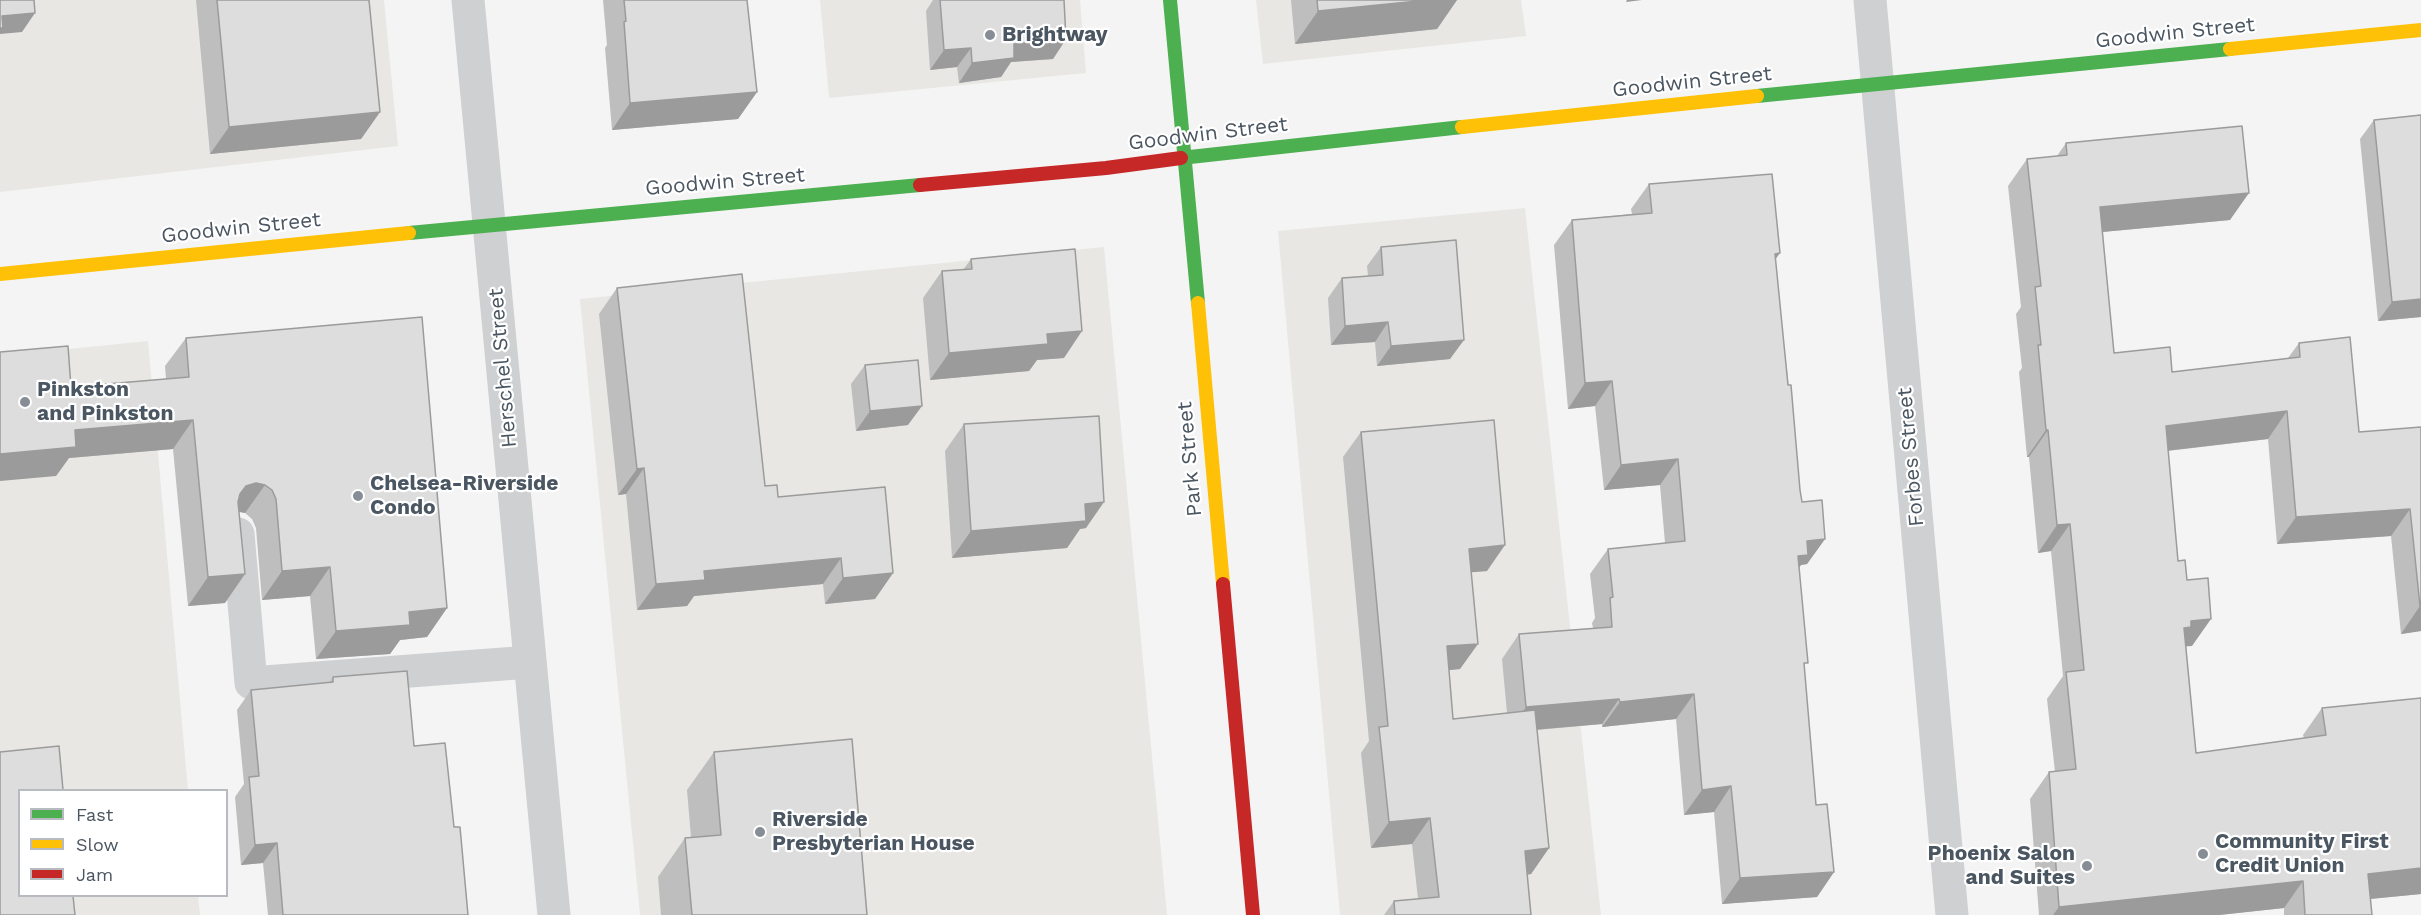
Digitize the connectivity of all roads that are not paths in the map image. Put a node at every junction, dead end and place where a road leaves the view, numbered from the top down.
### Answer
1 (468, 0) edge
2 (1170, 0) edge
3 (1870, 0) edge
4 (2421, 30) edge
5 (1879, 84) junction
6 (1185, 157) junction
7 (489, 225) junction
8 (0, 274) edge
9 (237, 530) edge
10 (530, 662) junction
11 (554, 915) edge
12 (1253, 915) edge
13 (1952, 915) edge

1 - 7 street, Herschel Street
2 - 6 street, Park Street
3 - 5 street, Forbes Street
4 - 5 street, Goodwin Street
5 - 6 street, Goodwin Street
5 - 13 street, Forbes Street
6 - 7 street, Goodwin Street
6 - 12 street, Park Street
7 - 8 street, Goodwin Street
7 - 10 street, Herschel Street
9 - 10 street
10 - 11 street, Herschel Street

